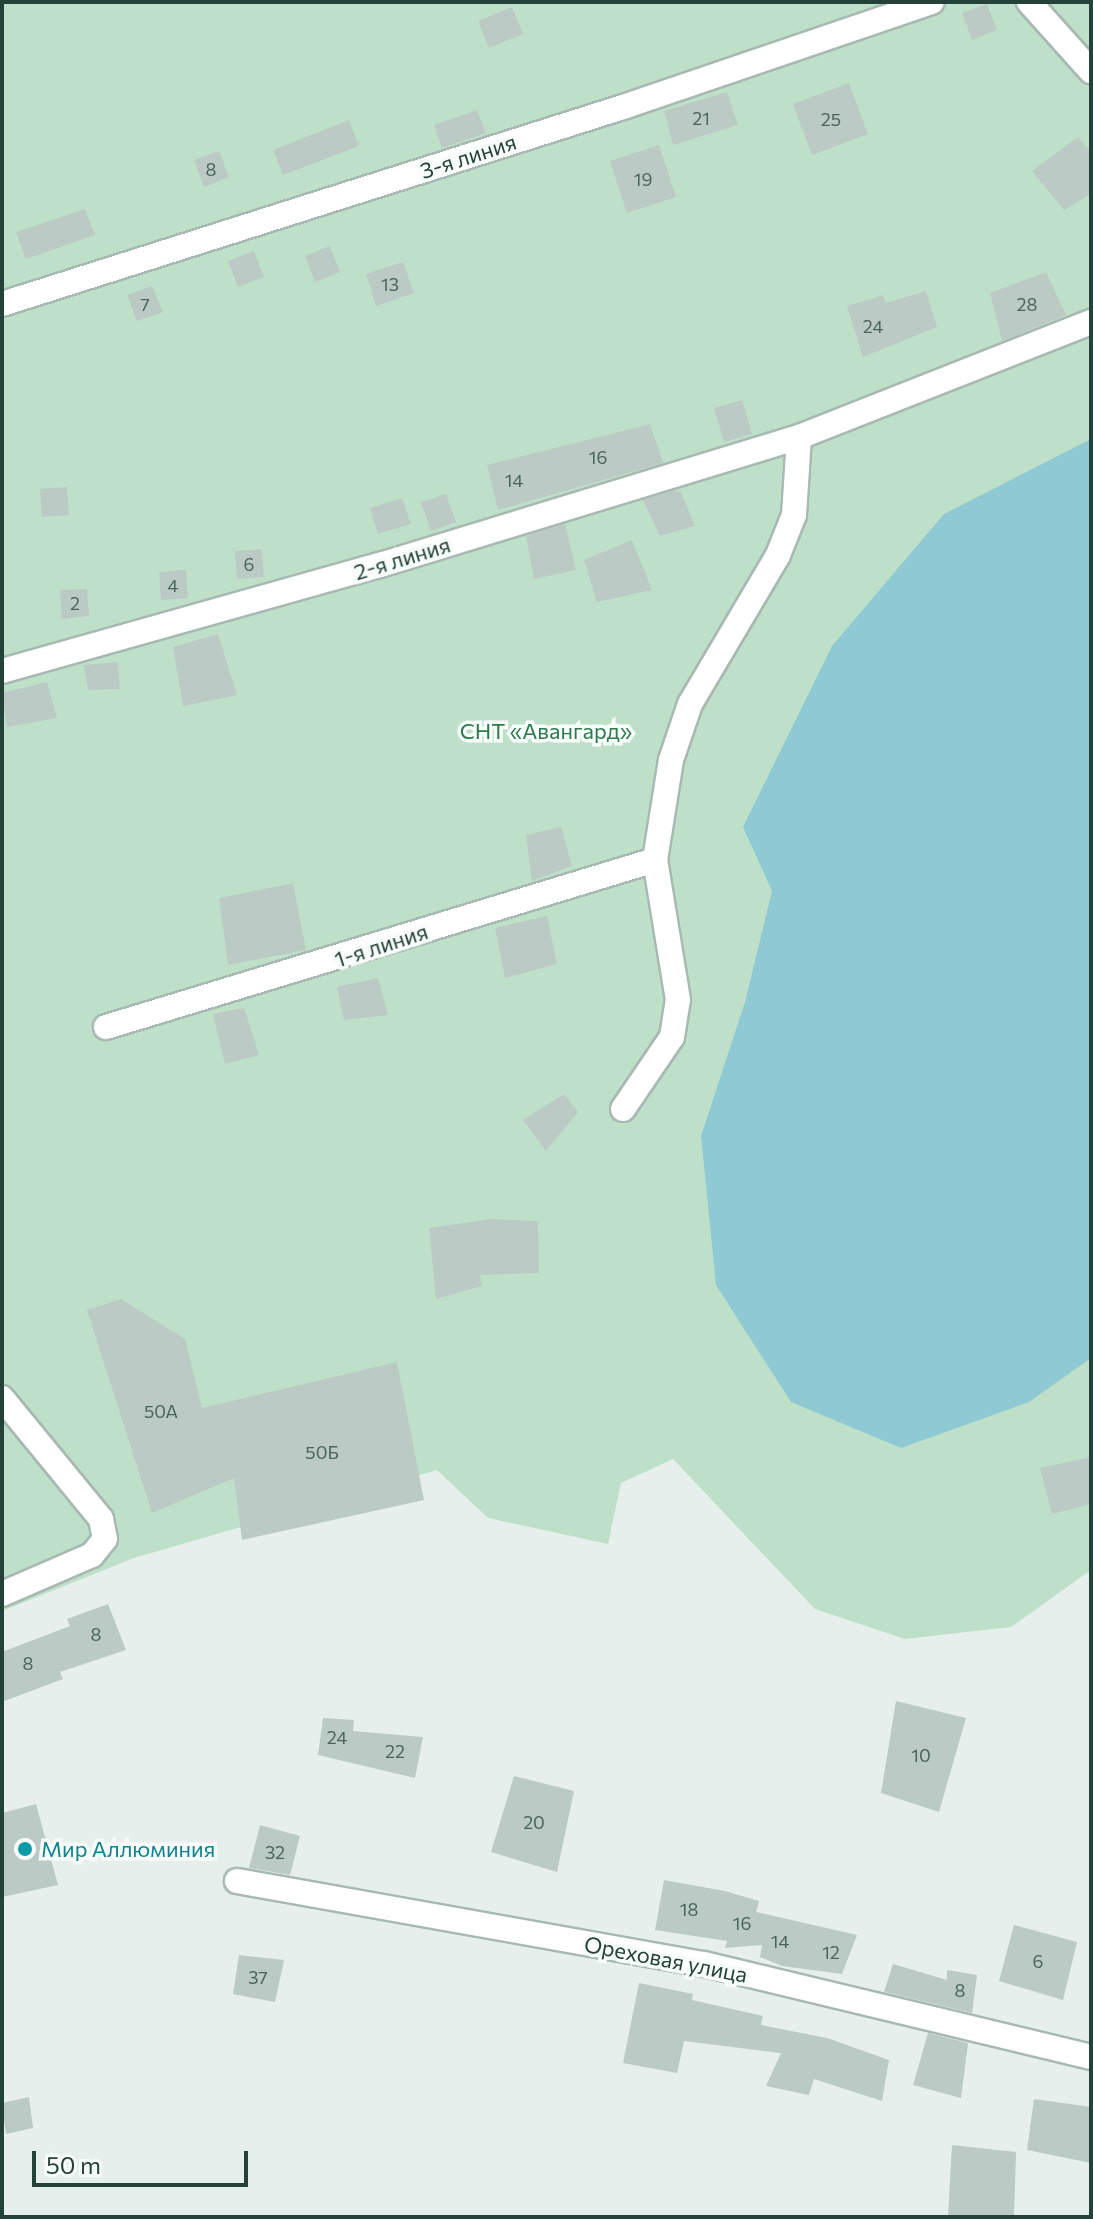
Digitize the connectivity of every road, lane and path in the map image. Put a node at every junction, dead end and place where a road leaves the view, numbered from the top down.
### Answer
1 (932, 2) edge
2 (1029, 2) edge
3 (1091, 71) edge
4 (2, 304) edge
5 (1091, 322) edge
6 (799, 437) junction
7 (2, 671) edge
8 (655, 860) junction
9 (106, 1027) dead end
10 (623, 1109) dead end
11 (2, 1398) edge
12 (2, 1594) edge
13 (237, 1881) dead end
14 (1091, 2057) edge

1 - 4 street, 3-я линия
2 - 3 street
5 - 6 street, 2-я линия
6 - 7 street, 2-я линия
6 - 8 street
8 - 9 street, 1-я линия
8 - 10 street
11 - 12 street
13 - 14 street, Ореховая улица

